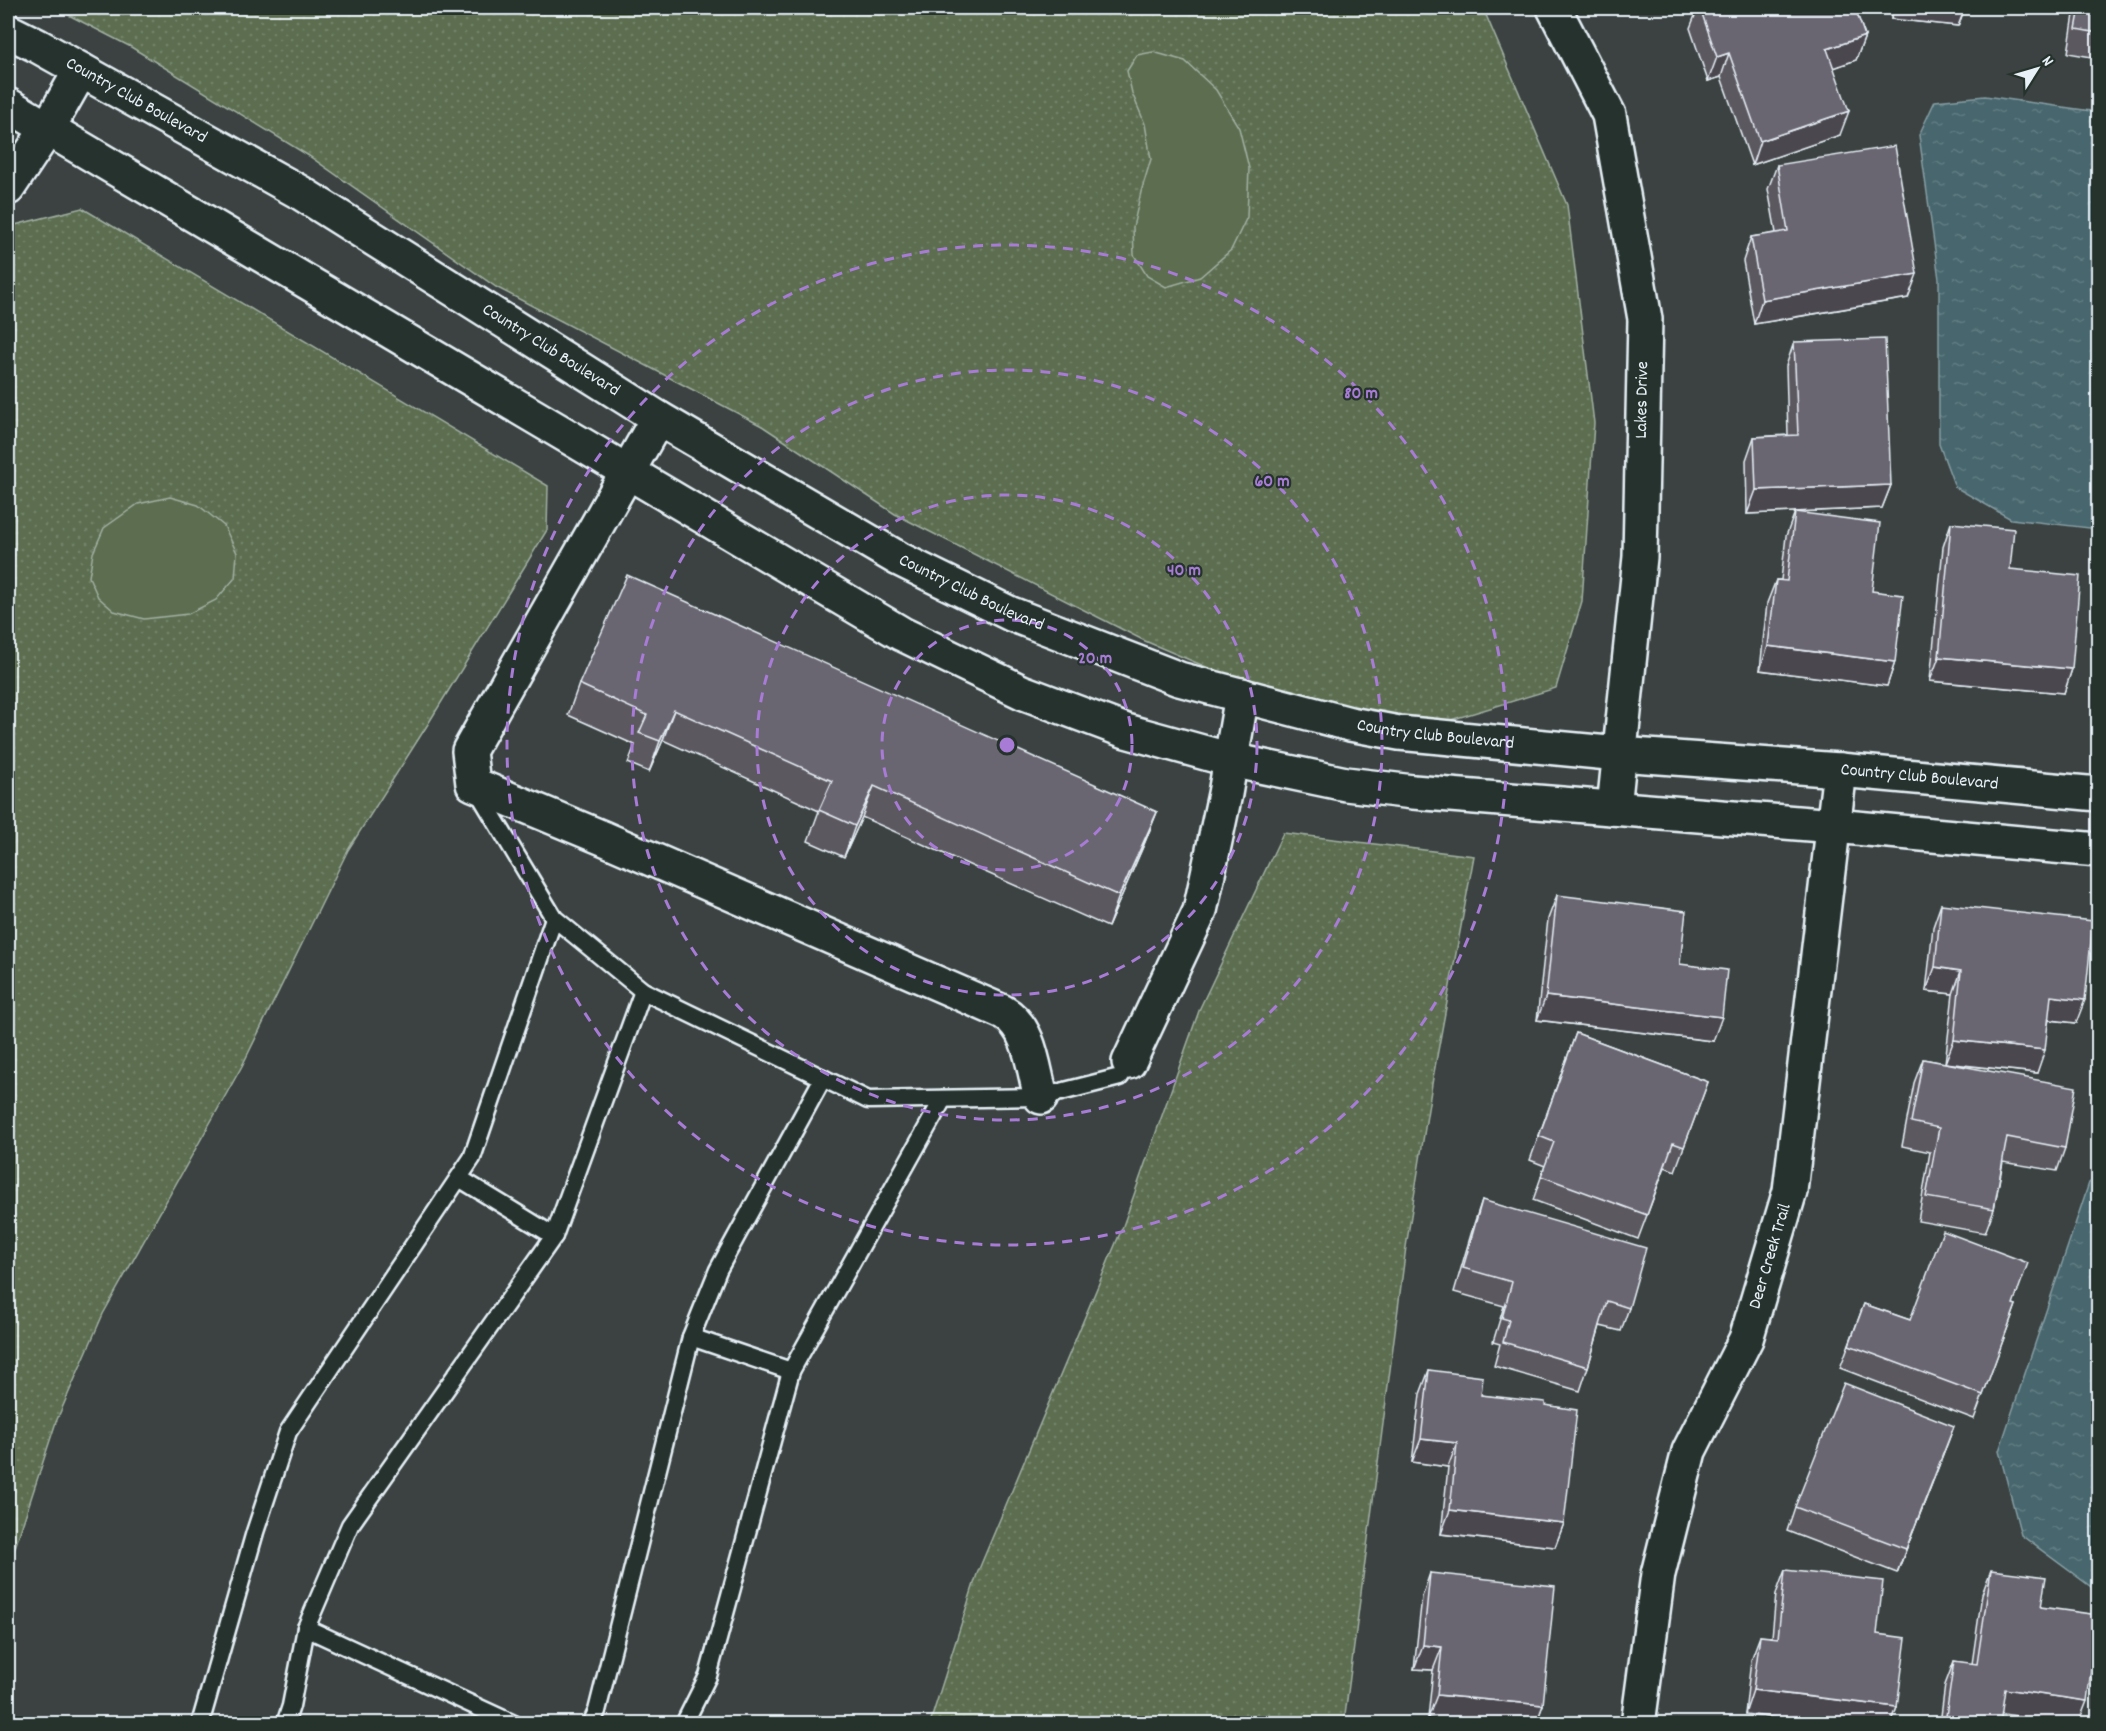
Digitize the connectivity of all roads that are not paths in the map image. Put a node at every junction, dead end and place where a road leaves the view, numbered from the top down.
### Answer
1 (1554, 8) edge
2 (10, 38) edge
3 (81, 70) junction
4 (8, 105) edge
5 (48, 128) junction
6 (8, 189) edge
7 (658, 418) junction
8 (627, 472) junction
9 (1242, 694) junction
10 (1619, 754) junction
11 (1231, 760) junction
12 (1840, 770) junction
13 (473, 784) junction
14 (2098, 794) edge
15 (1614, 808) junction
16 (1834, 826) junction
17 (2098, 850) edge
18 (554, 918) junction
19 (643, 991) junction
20 (1129, 1062) joint
21 (822, 1078) junction
22 (1041, 1097) junction
23 (943, 1099) junction
24 (459, 1178) junction
25 (554, 1236) junction
26 (691, 1337) junction
27 (791, 1371) junction
28 (306, 1628) junction
29 (200, 1724) edge
30 (285, 1724) edge
31 (514, 1724) edge
32 (591, 1724) edge
33 (684, 1724) edge
34 (1638, 1724) edge

1 - 10 street, Lakes Drive
2 - 3 street, Country Club Boulevard
3 - 5 street
3 - 7 street, Country Club Boulevard
4 - 5 street
5 - 6 street
5 - 8 street
7 - 8 street
7 - 9 street, Country Club Boulevard
8 - 11 street
8 - 13 street
9 - 10 street, Country Club Boulevard
9 - 11 street
10 - 12 street, Country Club Boulevard
10 - 15 street, Lakes Drive
11 - 15 street
11 - 20 street
12 - 14 street, Country Club Boulevard
12 - 16 street, Deer Creek Trail
13 - 18 lane
13 - 22 street
15 - 16 street
16 - 17 street
16 - 34 street, Deer Creek Trail
18 - 19 lane
18 - 24 lane
19 - 21 lane
19 - 25 lane
20 - 22 lane
21 - 23 lane
21 - 26 lane
22 - 23 lane
23 - 27 lane
24 - 25 lane
24 - 29 lane
25 - 28 lane
26 - 27 lane
26 - 32 lane
27 - 33 lane
28 - 30 lane
28 - 31 lane

